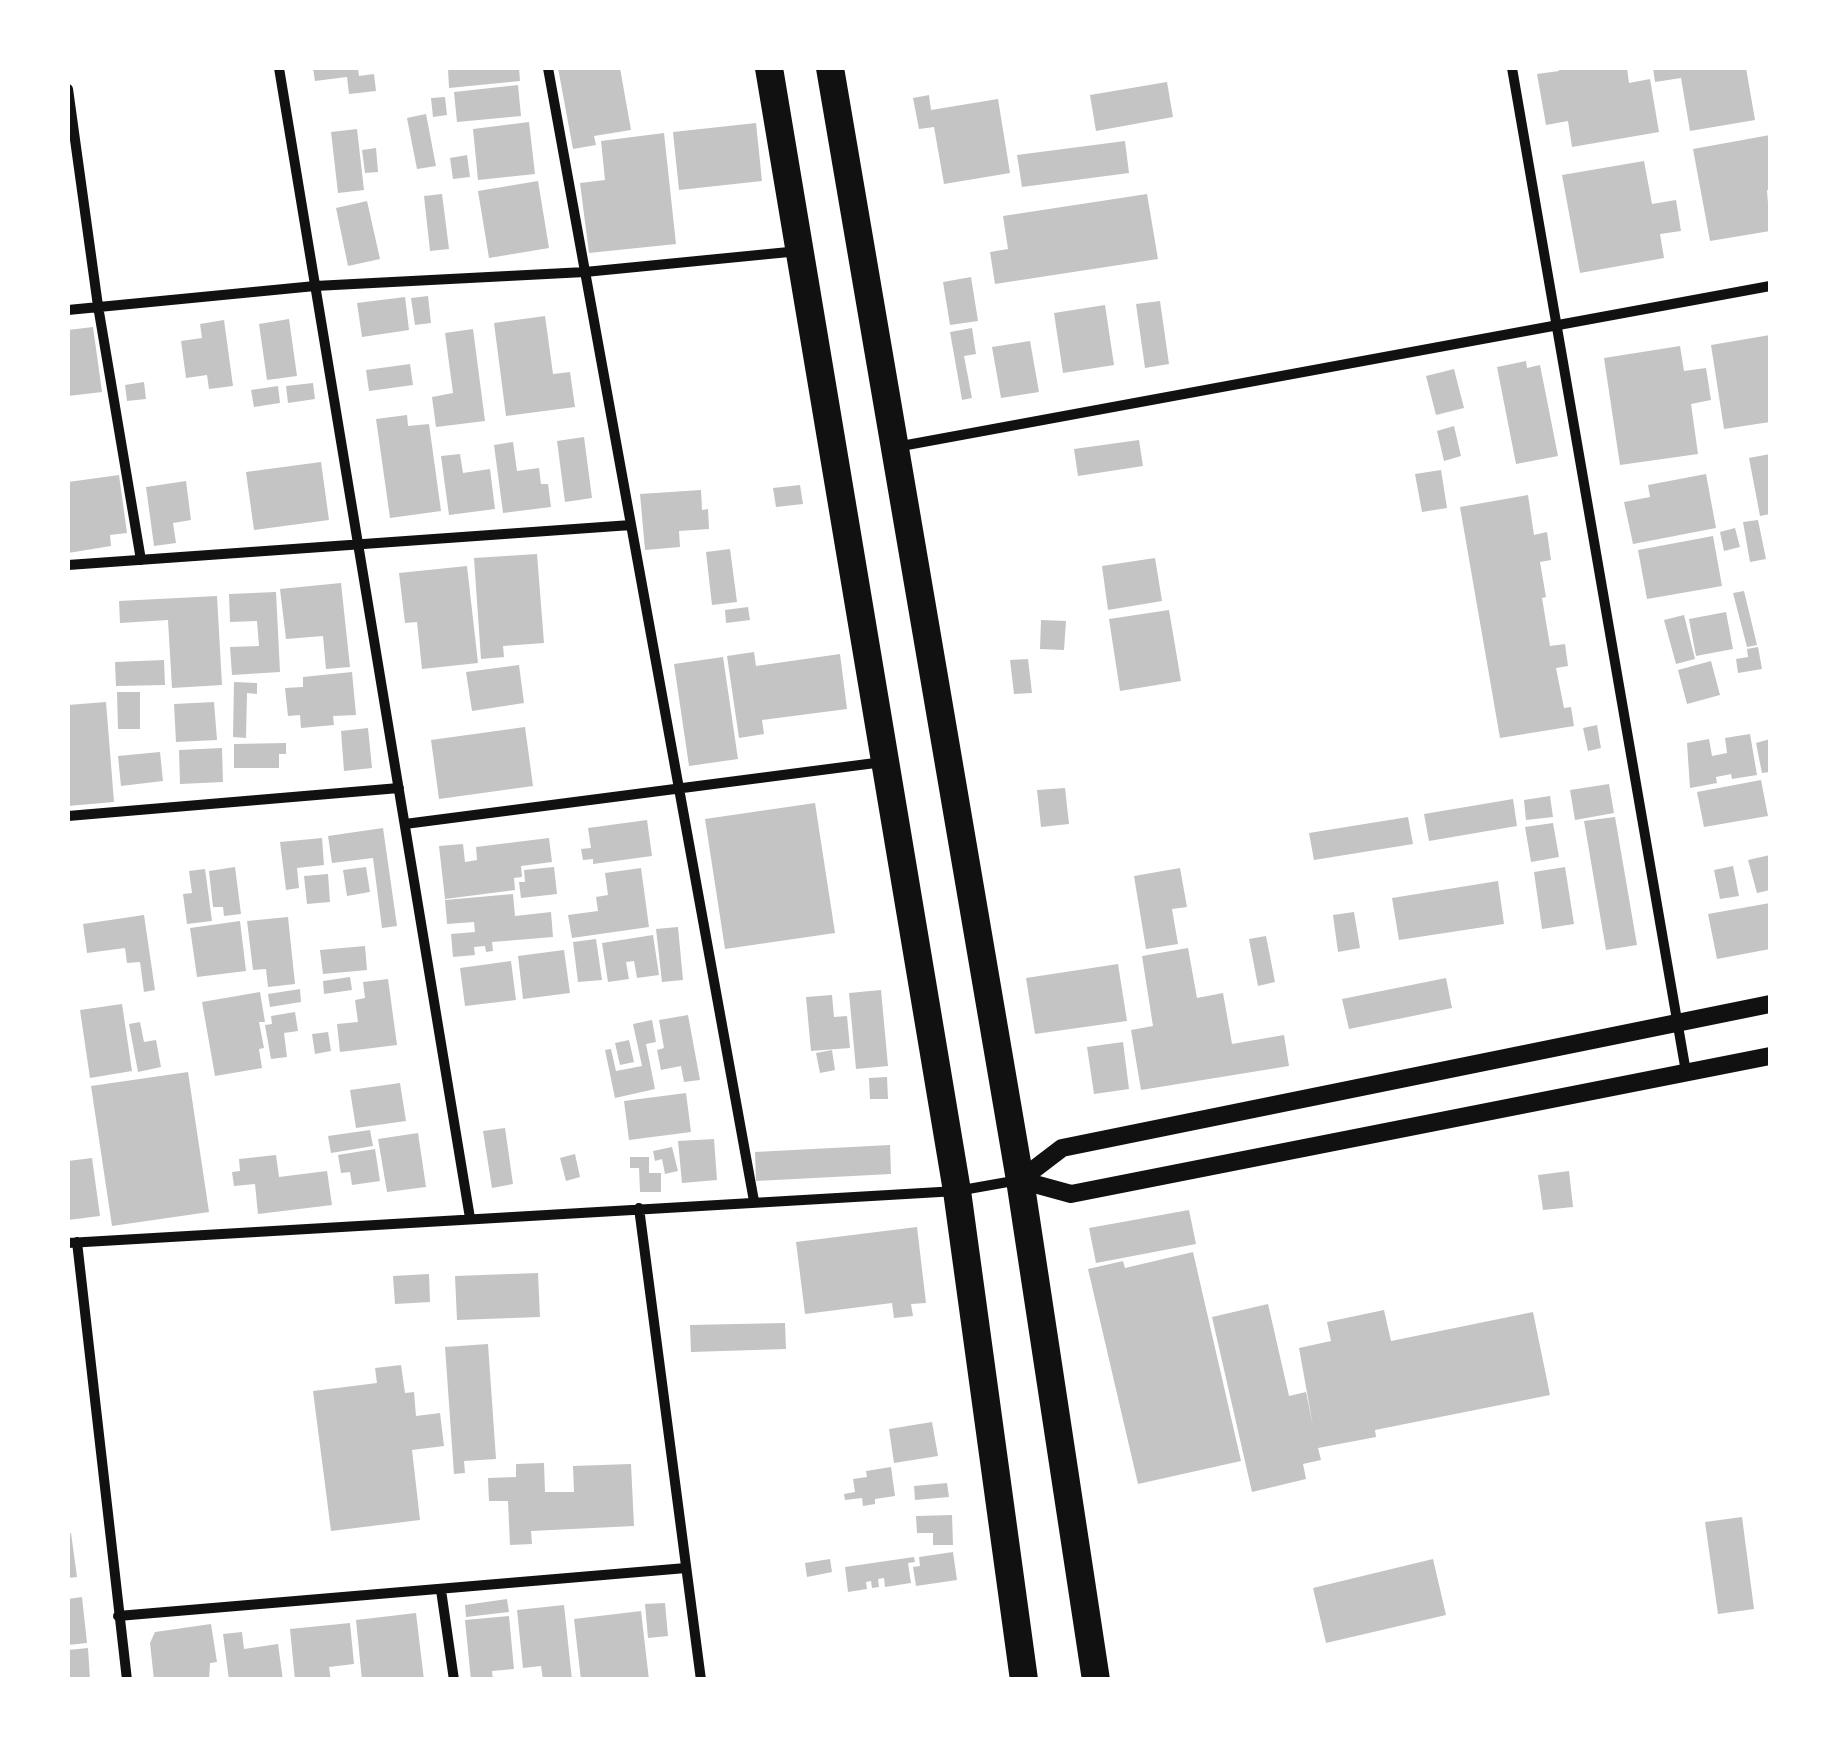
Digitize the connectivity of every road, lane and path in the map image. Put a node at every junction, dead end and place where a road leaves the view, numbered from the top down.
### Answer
1 (279, 68) edge
2 (548, 68) edge
3 (769, 68) edge
4 (830, 68) edge
5 (1512, 68) edge
6 (68, 89) edge
7 (799, 251) junction
8 (585, 272) junction
9 (315, 286) junction
10 (1770, 286) edge
11 (98, 306) junction
12 (68, 310) edge
13 (1558, 324) junction
14 (895, 448) junction
15 (631, 525) junction
16 (358, 544) junction
17 (141, 560) junction
18 (68, 565) edge
19 (883, 762) junction
20 (399, 788) junction
21 (678, 789) junction
22 (68, 816) edge
23 (405, 824) junction
24 (1770, 1004) edge
25 (1677, 1024) junction
26 (1770, 1056) edge
27 (1686, 1072) junction
28 (1020, 1180) junction
29 (957, 1191) junction
30 (754, 1201) junction
31 (639, 1208) junction
32 (470, 1218) junction
33 (72, 1243) edge
34 (686, 1568) junction
35 (442, 1590) junction
36 (118, 1616) junction
37 (127, 1680) edge
38 (454, 1680) edge
39 (701, 1680) edge
40 (1024, 1680) edge
41 (1096, 1680) edge

1 - 9 street
2 - 8 street
3 - 7 highway
4 - 14 highway
5 - 13 street
6 - 11 street
7 - 8 street
7 - 19 highway
8 - 9 street
8 - 15 street
9 - 11 street
9 - 16 street
10 - 13 street
11 - 12 street
11 - 17 street
13 - 14 street
13 - 25 street
14 - 28 highway
15 - 16 street
15 - 21 street
16 - 17 street
16 - 20 street
17 - 18 street
19 - 21 street
19 - 29 highway
20 - 22 street
20 - 23 street
21 - 23 street
21 - 30 street
23 - 32 street
24 - 25 street
25 - 27 street
25 - 28 street
26 - 27 street
27 - 28 street
28 - 29 street
28 - 41 highway
29 - 30 street
29 - 40 highway
30 - 31 street
31 - 32 street
31 - 34 street
32 - 33 street
33 - 36 street
34 - 35 street
34 - 39 street
35 - 36 street
35 - 38 street
36 - 37 street

